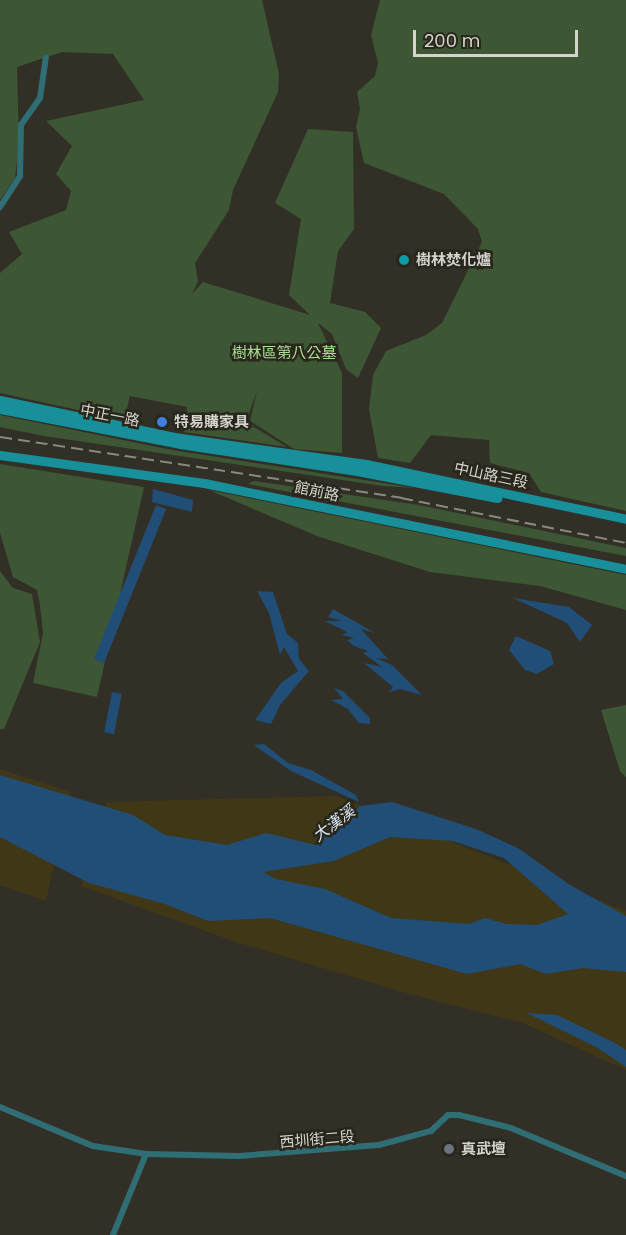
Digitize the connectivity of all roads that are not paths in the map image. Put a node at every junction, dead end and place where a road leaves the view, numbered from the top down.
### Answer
1 (46, 57) dead end
2 (0, 207) edge
3 (0, 400) edge
4 (0, 409) edge
5 (0, 455) edge
6 (349, 461) joint
7 (357, 471) joint
8 (626, 519) edge
9 (626, 525) edge
10 (626, 569) edge
11 (0, 1107) edge
12 (146, 1154) junction
13 (626, 1176) edge
14 (113, 1235) edge

1 - 2 street
3 - 6 main road, 中正一路
4 - 7 main road, 中正一路
5 - 10 main road, 館前路
6 - 8 main road, 中山路三段
7 - 9 main road, 中山路三段
11 - 12 street, 西圳街二段
12 - 13 street, 西圳街二段
12 - 14 street

